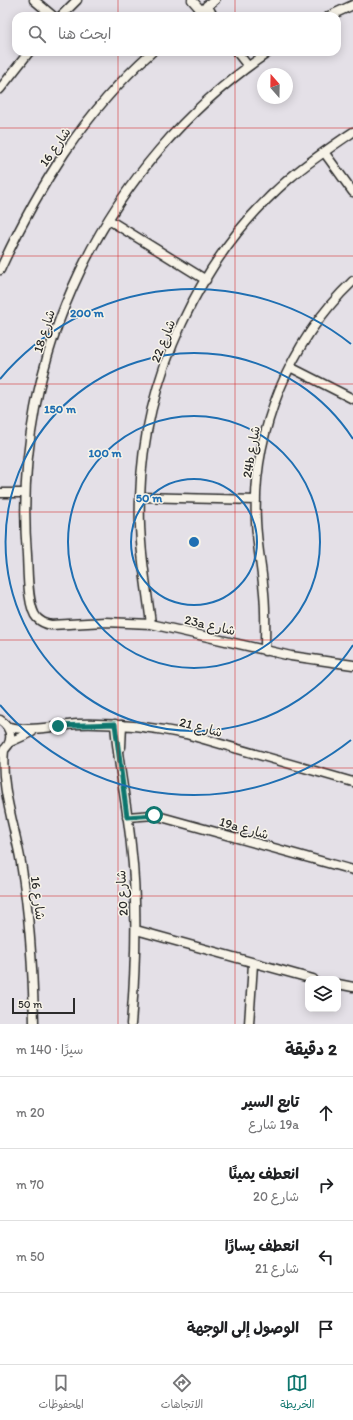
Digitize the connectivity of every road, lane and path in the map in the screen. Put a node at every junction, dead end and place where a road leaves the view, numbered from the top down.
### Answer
1 (34, 0) edge
2 (77, 0) edge
3 (192, 0) edge
4 (214, 0) edge
5 (353, 4) edge
6 (204, 10) edge
7 (48, 12) edge
8 (65, 12) edge
9 (337, 12) edge
10 (26, 56) edge
11 (148, 56) edge
12 (240, 56) edge
13 (263, 56) edge
14 (248, 66) junction
15 (0, 89) edge
16 (353, 132) edge
17 (324, 152) junction
18 (353, 192) edge
19 (109, 220) junction
20 (0, 270) edge
21 (206, 280) junction
22 (353, 281) edge
23 (290, 367) junction
24 (353, 399) edge
25 (0, 493) edge
26 (25, 493) junction
27 (140, 497) junction
28 (256, 500) junction
29 (151, 624) junction
30 (60, 625) joint
31 (265, 651) junction
32 (353, 665) edge
33 (0, 720) edge
34 (118, 725) junction
35 (8, 727) junction
36 (39, 729) junction
37 (10, 742) junction
38 (2, 751) edge
39 (1, 775) edge
40 (353, 782) edge
41 (127, 817) junction
42 (353, 870) edge
43 (136, 930) junction
44 (253, 964) junction
45 (305, 977) edge
46 (341, 985) edge
47 (353, 987) edge
48 (34, 1024) edge
49 (132, 1024) edge
50 (249, 1024) edge

1 - 7 street
2 - 8 street
3 - 6 street
4 - 6 street
5 - 9 street
10 - 15 street
11 - 20 street, شارع 16
12 - 14 street
13 - 14 street, شارع 18
14 - 19 street, شارع 18
16 - 17 street, شارع 22
17 - 18 street
17 - 21 street, شارع 22
19 - 21 street
19 - 26 street, شارع 18
21 - 27 street, شارع 22
22 - 23 street, 24b شارع
23 - 24 street
23 - 28 street, 24b شارع
25 - 26 street
26 - 30 street, شارع 18
27 - 28 street
27 - 29 street, شارع 22
28 - 31 street, 24b شارع
29 - 30 street, 23a شارع
29 - 31 street, 23a شارع
31 - 32 street, 23a شارع
33 - 35 street
34 - 36 street, شارع 21
34 - 40 street, شارع 21
34 - 41 street, شارع 20
35 - 36 street, شارع 21
35 - 37 street
36 - 37 street, شارع 21
37 - 38 street
38 - 39 street, شارع 16
39 - 48 street, شارع 16
41 - 42 street, 19a شارع
41 - 43 street, شارع 20
43 - 44 street
43 - 49 street, شارع 20
44 - 45 street
44 - 50 street
46 - 47 street

